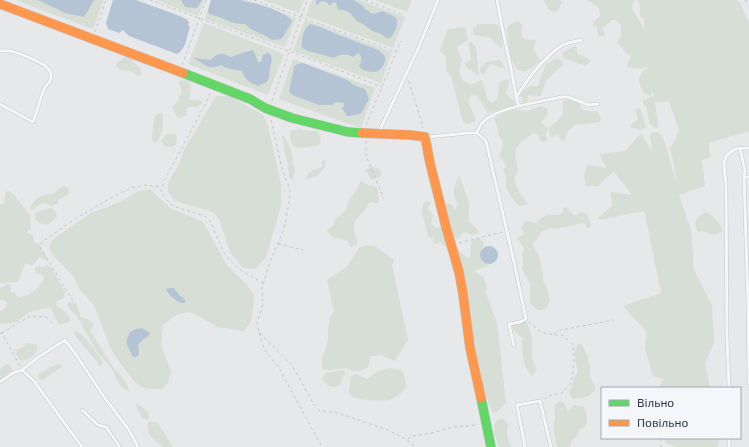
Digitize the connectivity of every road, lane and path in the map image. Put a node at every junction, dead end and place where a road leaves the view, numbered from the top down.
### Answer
1 (106, 0) edge
2 (150, 0) edge
3 (206, 0) edge
4 (254, 0) edge
5 (307, 0) edge
6 (365, 0) edge
7 (438, 0) edge
8 (497, 0) edge
9 (0, 4) edge
10 (404, 15) dead end
11 (301, 17) junction
12 (199, 19) junction
13 (93, 40) junction
14 (582, 40) dead end
15 (401, 41) dead end
16 (0, 51) edge
17 (289, 52) junction
18 (397, 52) junction
19 (179, 72) junction
20 (406, 73) junction
21 (213, 85) junction
22 (382, 87) junction
23 (516, 98) junction
24 (0, 104) edge
25 (598, 104) dead end
26 (519, 106) junction
27 (269, 110) junction
28 (365, 133) junction
29 (476, 133) junction
30 (381, 134) junction
31 (425, 137) junction
32 (740, 148) junction
33 (749, 148) edge
34 (744, 178) junction
35 (749, 178) edge
36 (162, 187) junction
37 (384, 199) dead end
38 (507, 231) junction
39 (277, 244) junction
40 (451, 245) junction
41 (303, 250) dead end
42 (264, 284) junction
43 (73, 300) dead end
44 (526, 319) junction
45 (614, 320) dead end
46 (53, 324) dead end
47 (259, 332) junction
48 (1, 333) edge
49 (749, 333) edge
50 (553, 335) junction
51 (514, 346) dead end
52 (22, 370) junction
53 (0, 382) edge
54 (749, 383) edge
55 (729, 387) edge
56 (540, 401) junction
57 (82, 410) dead end
58 (486, 422) junction
59 (407, 440) junction
60 (82, 447) edge
61 (120, 447) edge
62 (138, 447) edge
63 (322, 447) edge
64 (415, 447) edge
65 (491, 447) edge
66 (525, 447) edge
67 (551, 447) edge

1 - 13 path
2 - 12 path
3 - 12 path
4 - 11 path
5 - 11 path
6 - 10 path
7 - 20 lane
8 - 23 lane
9 - 13 street
11 - 17 path
11 - 18 path
12 - 17 path
12 - 19 path
13 - 19 street
14 - 23 lane
15 - 18 path
16 - 24 lane
17 - 22 path
17 - 27 path
18 - 22 path
19 - 21 street
20 - 30 lane
20 - 31 path
21 - 27 street
21 - 36 path
22 - 28 path
23 - 26 lane
25 - 26 lane
26 - 29 lane
27 - 28 street
27 - 39 path
28 - 30 street
28 - 37 path
29 - 31 lane
29 - 38 lane
30 - 31 street
31 - 40 street
32 - 33 lane
32 - 34 lane
32 - 55 lane
34 - 35 lane
34 - 49 lane
36 - 42 path
36 - 43 path
38 - 40 path
38 - 44 lane
39 - 41 path
39 - 42 path
40 - 58 street
42 - 47 path
44 - 50 path
44 - 51 lane
45 - 50 path
46 - 48 path
47 - 59 path
47 - 63 path
48 - 52 path
49 - 54 lane
50 - 56 path
52 - 53 lane
52 - 60 lane
52 - 62 lane
56 - 66 lane
56 - 67 lane
57 - 61 lane
58 - 59 path
58 - 65 street
59 - 64 path

